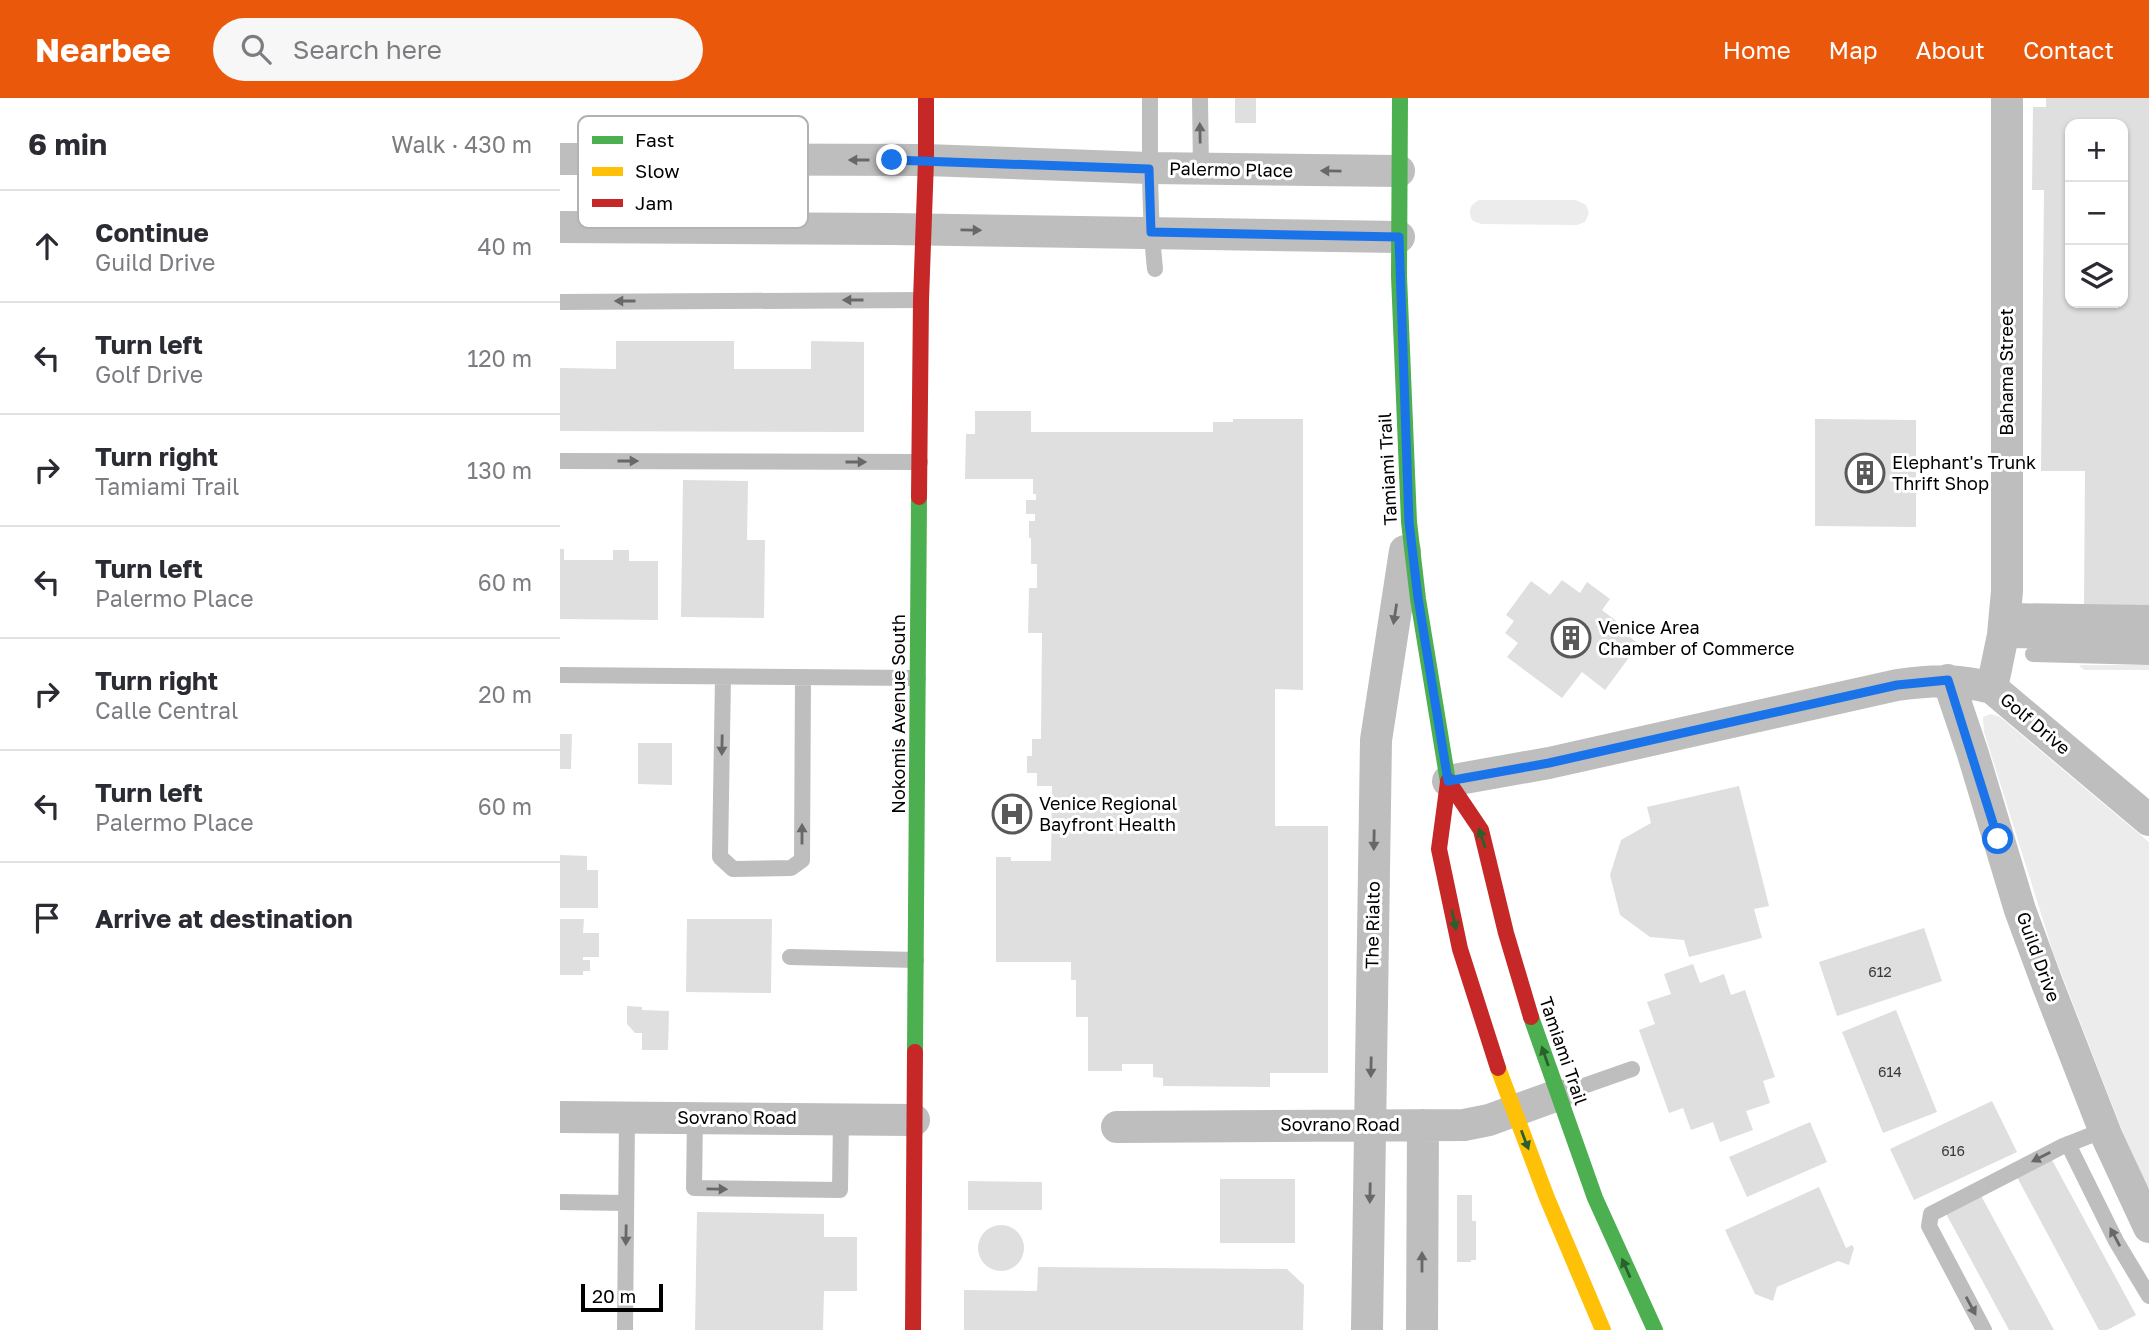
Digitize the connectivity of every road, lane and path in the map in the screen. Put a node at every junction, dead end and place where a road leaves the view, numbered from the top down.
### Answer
1 (926, 98) edge
2 (1150, 98) edge
3 (1200, 98) edge
4 (1400, 98) edge
5 (2007, 98) edge
6 (560, 159) edge
7 (578, 159) edge
8 (808, 160) edge
9 (926, 160) junction
10 (1149, 169) junction
11 (1201, 169) junction
12 (1399, 171) junction
13 (560, 227) edge
14 (578, 227) edge
15 (742, 228) edge
16 (924, 229) junction
17 (1151, 232) junction
18 (1399, 237) junction
19 (1156, 270) dead end
20 (921, 300) junction
21 (560, 302) edge
22 (560, 461) edge
23 (920, 462) junction
24 (1409, 522) junction
25 (2149, 613) edge
26 (2007, 626) junction
27 (2149, 628) edge
28 (2149, 643) edge
29 (2034, 654) dead end
30 (2149, 657) edge
31 (560, 676) edge
32 (723, 677) junction
33 (803, 677) junction
34 (918, 678) junction
35 (1948, 680) junction
36 (1992, 688) junction
37 (1448, 781) junction
38 (2149, 820) edge
39 (790, 957) dead end
40 (916, 960) junction
41 (1632, 1069) dead end
42 (1558, 1095) junction
43 (1514, 1110) junction
44 (560, 1117) edge
45 (627, 1118) junction
46 (695, 1118) junction
47 (841, 1119) junction
48 (914, 1119) junction
49 (1371, 1125) junction
50 (1423, 1125) junction
51 (1117, 1127) dead end
52 (2104, 1130) junction
53 (2067, 1144) junction
54 (560, 1202) edge
55 (626, 1203) junction
56 (2149, 1227) edge
57 (2149, 1296) edge
58 (625, 1330) edge
59 (913, 1330) edge
60 (1367, 1330) edge
61 (1422, 1330) edge
62 (1603, 1330) edge
63 (1655, 1330) edge
64 (1984, 1330) edge

1 - 9 main road, Nokomis Avenue South
2 - 10 lane
11 -> 3 lane
4 - 12 main road, Tamiami Trail
5 - 26 street, Bahama Street
7 -> 6 street, Palermo Place
9 -> 8 street, Palermo Place
9 - 10 street, Palermo Place
9 - 16 main road, Nokomis Avenue South
10 - 11 street, Palermo Place
10 - 17 lane
12 -> 11 street, Palermo Place
12 - 18 main road, Tamiami Trail
13 - 14 street
15 - 16 street
16 -> 17 street
16 - 20 main road, Nokomis Avenue South
17 - 18 street
17 - 19 lane
18 - 24 main road, Tamiami Trail
20 -> 21 lane
20 - 23 main road, Nokomis Avenue South
22 -> 23 lane
23 - 34 main road, Nokomis Avenue South
24 - 37 main road, Tamiami Trail
24 -> 49 street, The Rialto
25 - 26 lane
26 - 27 lane
26 - 28 lane
26 - 36 street, Bahama Street
29 - 30 lane
31 - 32 lane
32 - 33 lane
32 -> 33 lane
33 - 34 lane
34 - 40 main road, Nokomis Avenue South
35 - 36 street, Golf Drive
35 - 37 street, Golf Drive
35 - 52 street, Guild Drive
36 - 38 street, Golf Drive
42 -> 37 main road, Tamiami Trail
37 -> 43 main road, Tamiami Trail
39 - 40 lane
40 - 48 main road, Nokomis Avenue South
41 - 42 lane
42 - 43 street, Sovrano Road
63 -> 42 main road, Tamiami Trail
43 - 50 street, Sovrano Road
43 -> 62 main road, Tamiami Trail
44 - 45 street, Sovrano Road
45 - 46 street, Sovrano Road
45 - 55 lane
46 - 47 street, Sovrano Road
46 -> 47 lane
47 - 48 street, Sovrano Road
48 - 59 main road, Nokomis Avenue South
49 - 50 street, Sovrano Road
49 - 51 street, Sovrano Road
49 -> 60 street, The Rialto
61 -> 50 street
52 - 53 lane
52 - 56 street, Guild Drive
57 -> 53 lane
53 -> 64 lane
54 - 55 lane
55 -> 58 lane

